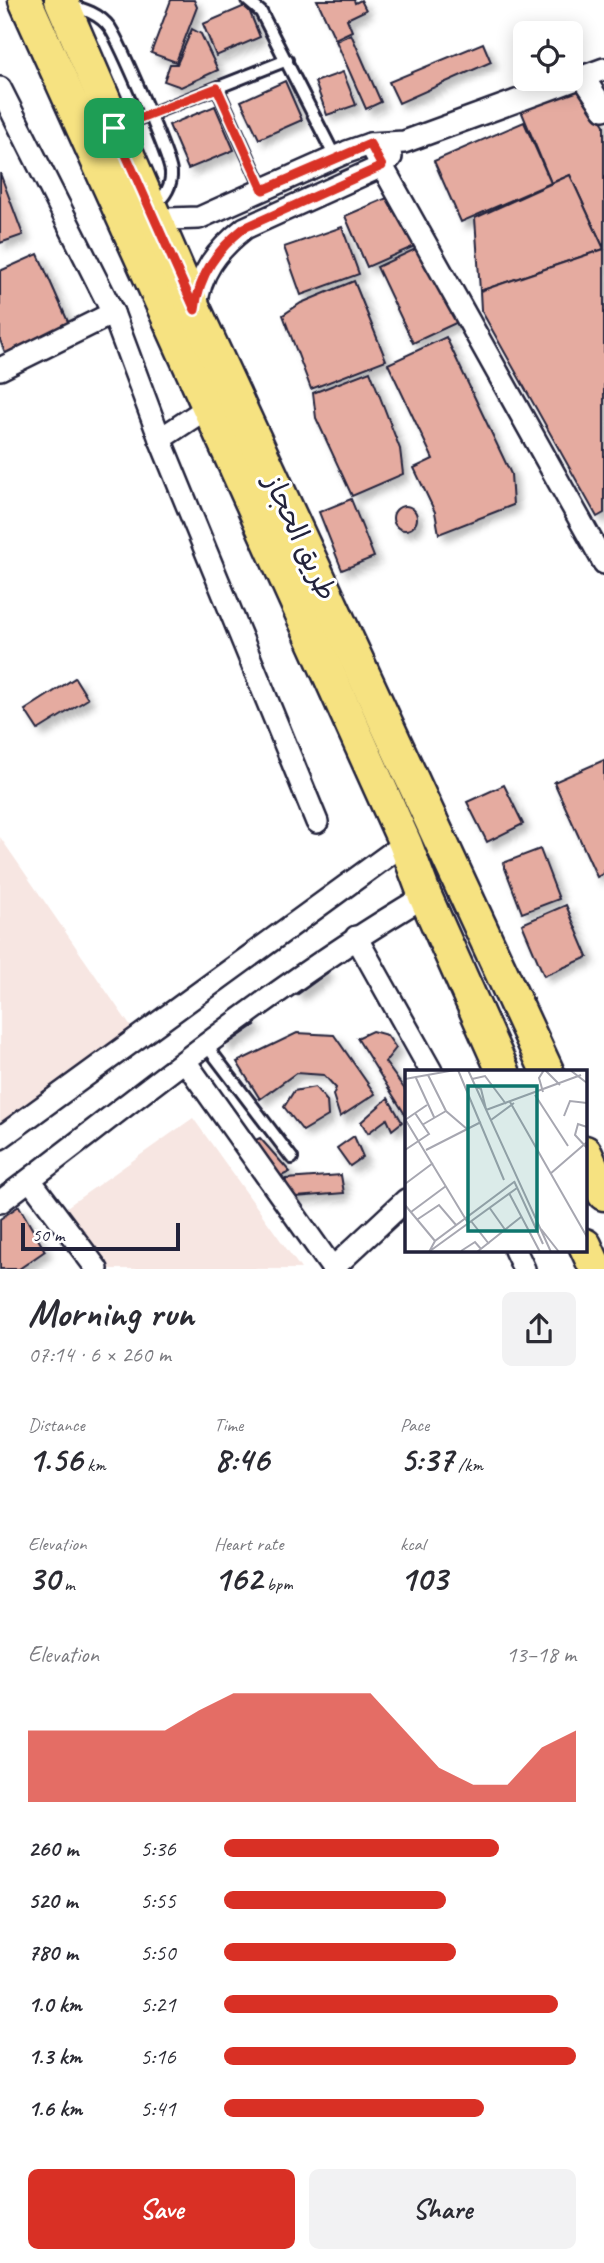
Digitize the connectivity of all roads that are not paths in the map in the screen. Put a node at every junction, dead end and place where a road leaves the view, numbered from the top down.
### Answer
1 (25, 0) edge
2 (247, 0) edge
3 (62, 3) edge
4 (287, 60) junction
5 (604, 69) edge
6 (583, 77) joint
7 (0, 88) edge
8 (217, 88) junction
9 (544, 91) edge
10 (604, 109) edge
11 (148, 115) junction
12 (114, 128) junction
13 (404, 142) junction
14 (370, 144) junction
15 (335, 157) junction
16 (382, 166) junction
17 (263, 190) junction
18 (151, 211) junction
19 (195, 310) junction
20 (113, 313) junction
21 (0, 369) edge
22 (207, 408) junction
23 (160, 439) junction
24 (604, 563) edge
25 (317, 822) dead end
26 (405, 843) junction
27 (425, 896) junction
28 (356, 937) junction
29 (205, 1045) junction
30 (185, 1061) junction
31 (494, 1068) edge
32 (430, 1070) edge
33 (547, 1070) edge
34 (0, 1138) edge
35 (586, 1154) edge
36 (292, 1158) dead end
37 (30, 1180) junction
38 (604, 1194) edge
39 (0, 1201) edge
40 (405, 1201) edge
41 (586, 1247) edge
42 (516, 1252) edge
43 (97, 1269) edge
44 (333, 1269) edge
45 (524, 1269) edge
46 (596, 1269) edge

1 - 22 main road, طريق الحجاز
2 - 4 lane
3 - 11 lane
3 - 12 main road, طريق الحجاز
4 - 8 lane
4 - 15 lane
5 - 6 street
6 - 10 street
7 - 20 street
8 - 11 lane
8 - 17 lane
9 - 13 street
11 - 12 lane
11 - 18 lane
12 - 18 main road, طريق الحجاز
13 - 14 street
13 - 16 street
14 - 15 street
14 - 16 street
15 - 17 street
16 - 19 street
16 - 24 street
17 - 18 street
18 - 19 main road, طريق الحجاز
19 - 33 main road, طريق الحجاز
20 - 21 street
20 - 23 street
22 - 23 street
22 - 26 main road, طريق الحجاز
23 - 25 street
26 - 27 main road, طريق الحجاز
26 - 34 street
27 - 28 street
27 - 31 main road, طريق الحجاز
28 - 29 street
28 - 32 street
29 - 30 street
29 - 36 lane
30 - 37 street
30 - 44 street
35 - 38 main road
37 - 39 street
37 - 43 street
40 - 44 street
41 - 46 main road
42 - 45 street

